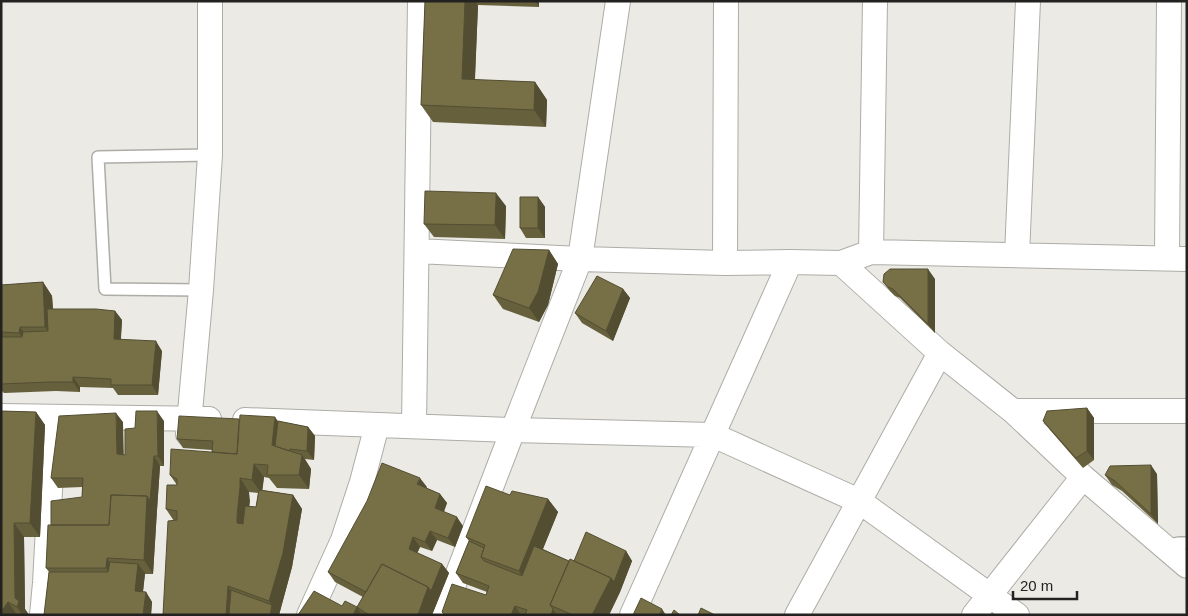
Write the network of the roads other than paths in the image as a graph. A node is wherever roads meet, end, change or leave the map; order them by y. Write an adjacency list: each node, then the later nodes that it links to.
1 (210, 1): 8 (street)
2 (420, 1): 9 (street)
3 (618, 1): 13 (street)
4 (726, 1): 15 (street)
5 (875, 1): 10 (street)
6 (1028, 1): 11 (street)
7 (1169, 1): 12 (street)
8 (210, 155): 17 (street); 17 (lane)
9 (417, 251): 13 (street); 25 (street)
10 (871, 252): 11 (street); 16 (street)
11 (1017, 255): 12 (street)
12 (1177, 258)
13 (580, 259): 15 (street); 26 (street)
14 (790, 262): 15 (street); 16 (street); 27 (street)
15 (725, 263)
16 (841, 263): 18 (street)
17 (201, 290): 23 (street)
18 (940, 352): 19 (street); 30 (street)
19 (1014, 411): 20 (street); 29 (street)
20 (1187, 411)
21 (1, 416): 22 (street)
22 (54, 418): 23 (street); 35 (street)
23 (190, 418): 24 (street); 28 (street)
24 (377, 425): 25 (street); 36 (street)
25 (414, 426): 26 (street)
26 (513, 430): 27 (street); 37 (street)
27 (712, 435): 30 (street); 38 (street)
28 (185, 458)
29 (1083, 477): 32 (street); 34 (street)
30 (859, 501): 34 (street); 39 (street)
31 (1187, 543): 32 (lane)
32 (1164, 546): 33 (street)
33 (1187, 566)
34 (990, 595): 40 (street); 41 (street)
35 (42, 615)
36 (309, 615)
37 (442, 615)
38 (632, 615)
39 (797, 615)
40 (974, 615)
41 (1017, 615)

